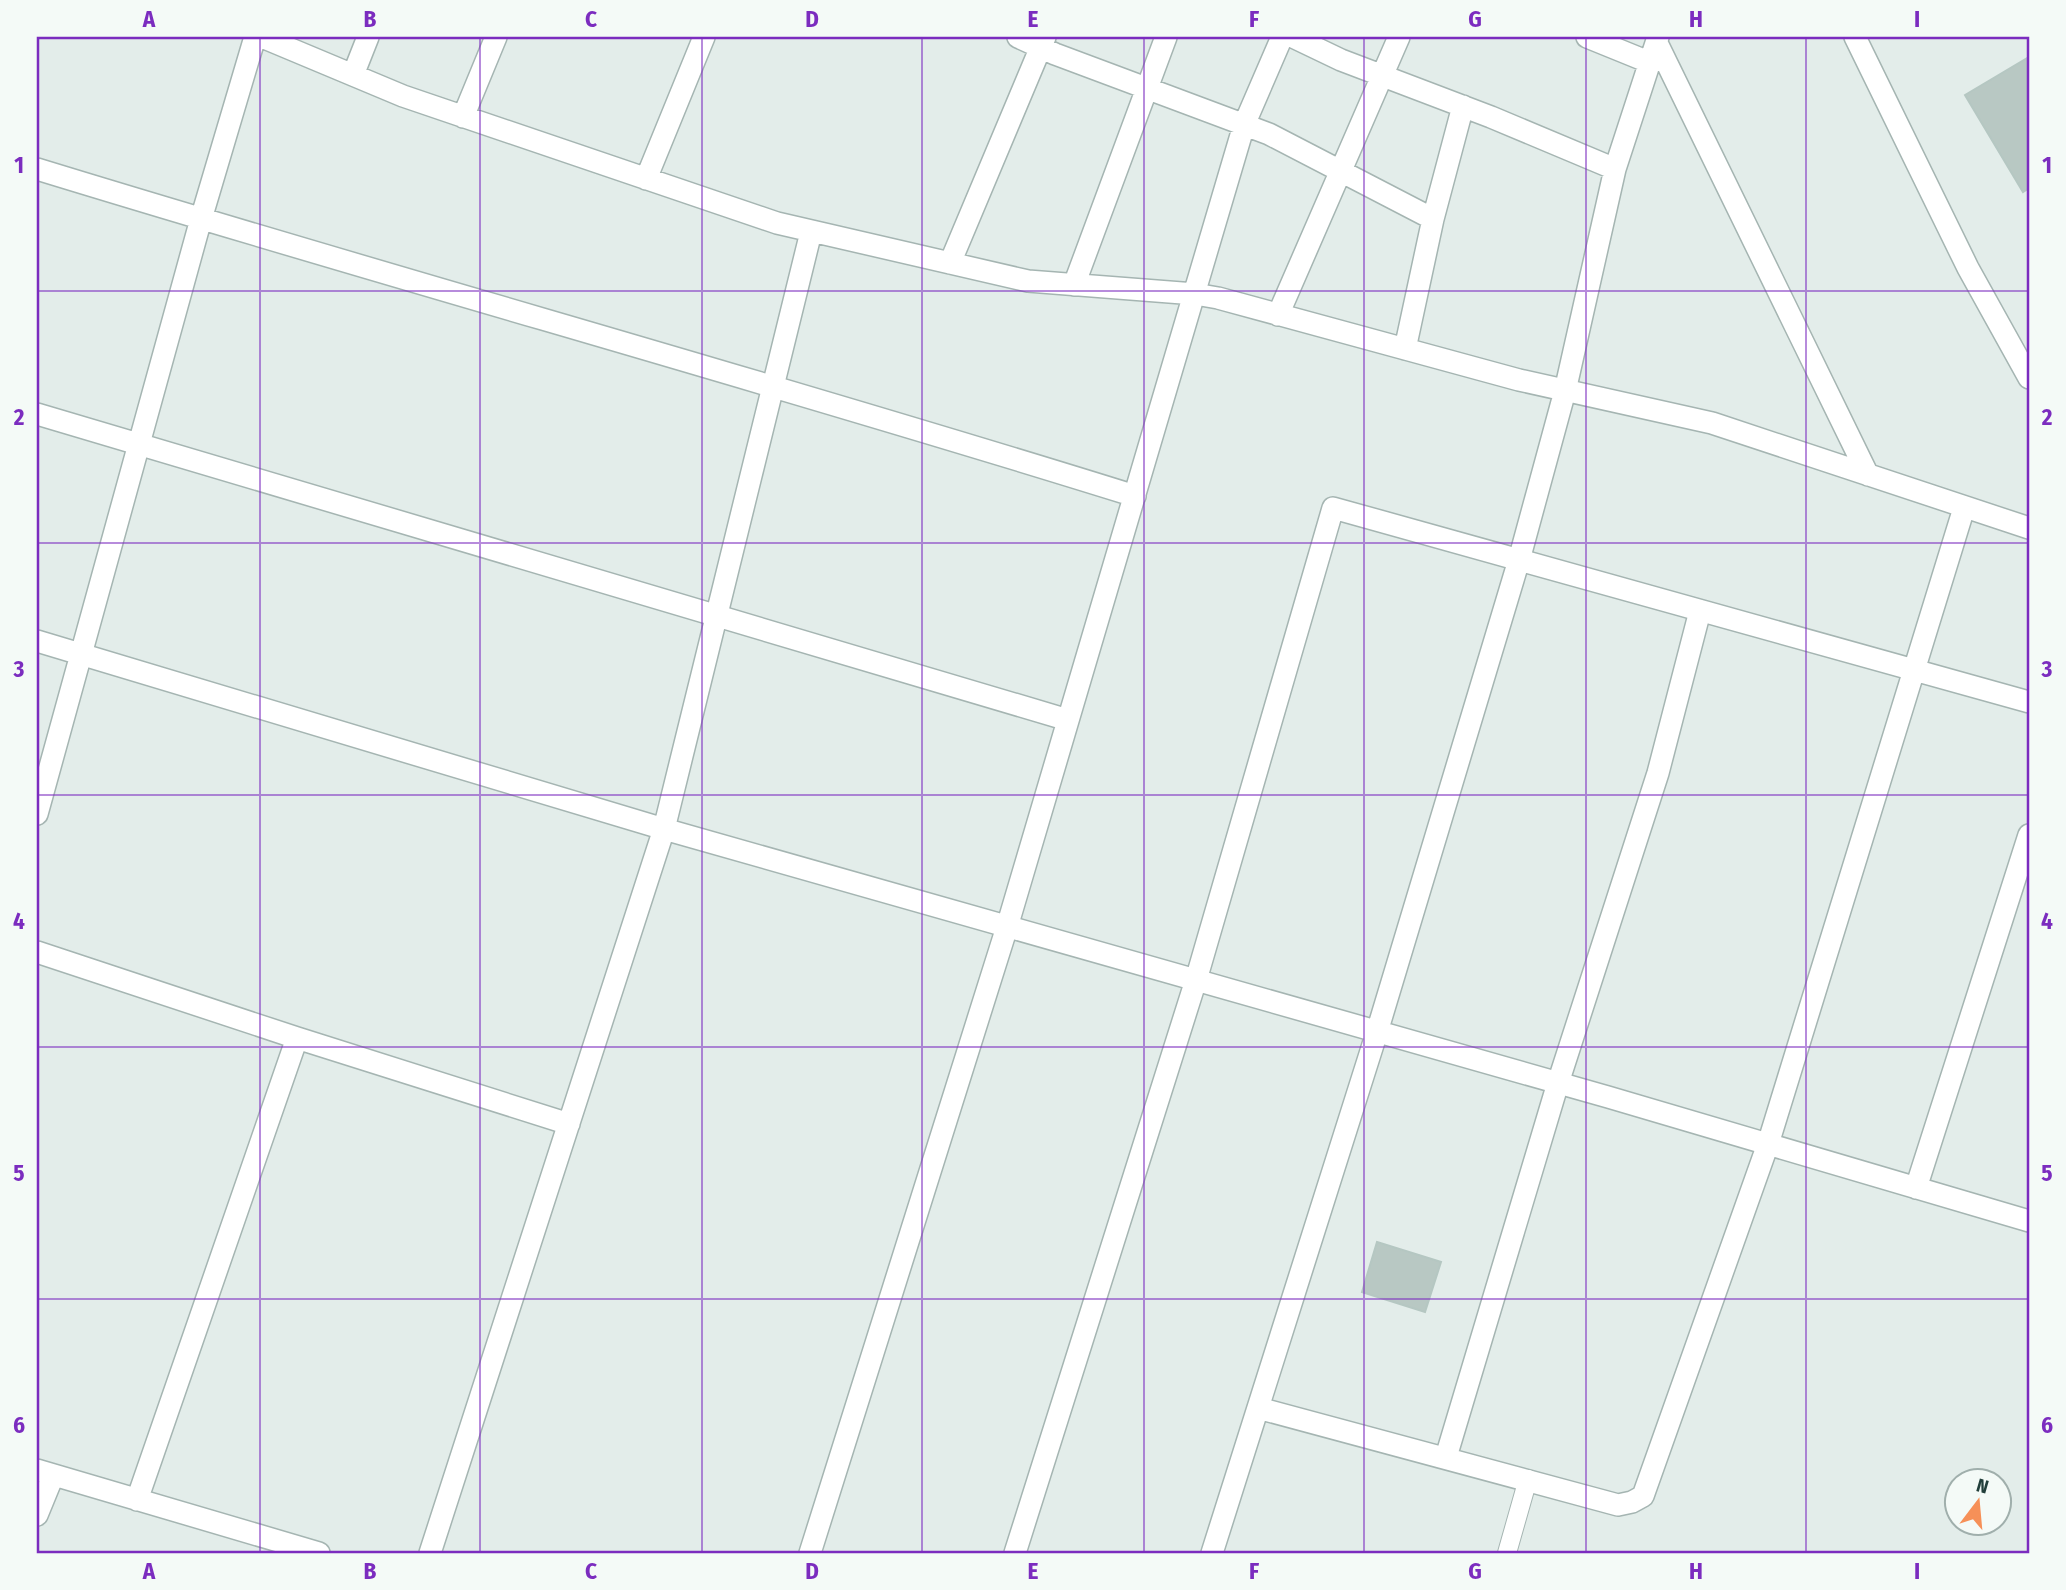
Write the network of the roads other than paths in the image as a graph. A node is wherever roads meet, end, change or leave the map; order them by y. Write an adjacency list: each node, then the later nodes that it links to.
1 (255, 37): 25 (street)
2 (262, 37): 15 (street)
3 (368, 37): 15 (street)
4 (496, 37): 19 (street)
5 (704, 37): 24 (street)
6 (1018, 37): 13 (street)
7 (1166, 37): 17 (street)
8 (1282, 37): 20 (street)
9 (1293, 37): 16 (street)
10 (1399, 37): 16 (street)
11 (1587, 37): 14 (street)
12 (1855, 37): 33 (street)
13 (1044, 42): 17 (street); 28 (street)
14 (1655, 47): 22 (street); 38 (street)
15 (353, 75): 19 (street)
16 (1382, 75): 18 (street); 23 (street)
17 (1147, 88): 20 (street); 29 (street)
18 (1463, 106): 22 (street); 26 (street)
19 (463, 117): 24 (street)
20 (1244, 125): 23 (street); 30 (street)
21 (37, 169): 25 (street)
22 (1615, 169): 35 (street)
23 (1341, 172): 26 (street); 31 (street)
24 (646, 179): 27 (street)
25 (201, 219): 34 (street); 37 (street)
26 (1433, 219): 32 (street)
27 (811, 232): 28 (street); 34 (street)
28 (950, 263): 29 (street)
29 (1074, 285): 30 (street)
30 (1195, 294): 31 (street); 39 (street)
31 (1278, 315): 32 (street)
32 (1405, 349): 35 (street)
33 (2029, 378)
34 (775, 387): 39 (street); 44 (street)
35 (1565, 391): 38 (street); 42 (street)
36 (37, 414): 37 (street)
37 (138, 443): 44 (street); 46 (street)
38 (1868, 475): 40 (street)
39 (1135, 496): 49 (street)
40 (1964, 508): 41 (street); 47 (street)
41 (2029, 528)
42 (1520, 561): 43 (street); 55 (street); 56 (street)
43 (1700, 611): 47 (street); 58 (street)
44 (718, 615): 49 (street); 51 (street)
45 (37, 641): 46 (street)
46 (80, 654): 50 (street); 51 (street)
47 (1914, 669): 48 (street); 60 (street)
48 (2029, 702)
49 (1068, 720): 53 (street)
50 (37, 814)
51 (664, 829): 53 (street); 59 (street)
52 (2029, 835): 61 (street)
53 (1007, 927): 55 (street); 71 (street)
54 (37, 951): 57 (street)
55 (1196, 980): 56 (street); 72 (street)
56 (1377, 1032): 58 (street); 63 (street)
57 (297, 1038): 59 (street); 67 (street)
58 (1558, 1083): 60 (street); 64 (street)
59 (569, 1124): 70 (street)
60 (1768, 1144): 61 (street); 66 (street)
61 (1916, 1188): 62 (street)
62 (2029, 1221)
63 (1258, 1408): 64 (street); 73 (street)
64 (1446, 1457): 66 (street)
65 (45, 1473): 67 (street); 68 (street)
66 (1528, 1479): 74 (lane)
67 (137, 1500): 69 (street)
68 (37, 1515)
69 (319, 1553)
70 (430, 1553)
71 (810, 1553)
72 (1015, 1553)
73 (1212, 1553)
74 (1507, 1553)

